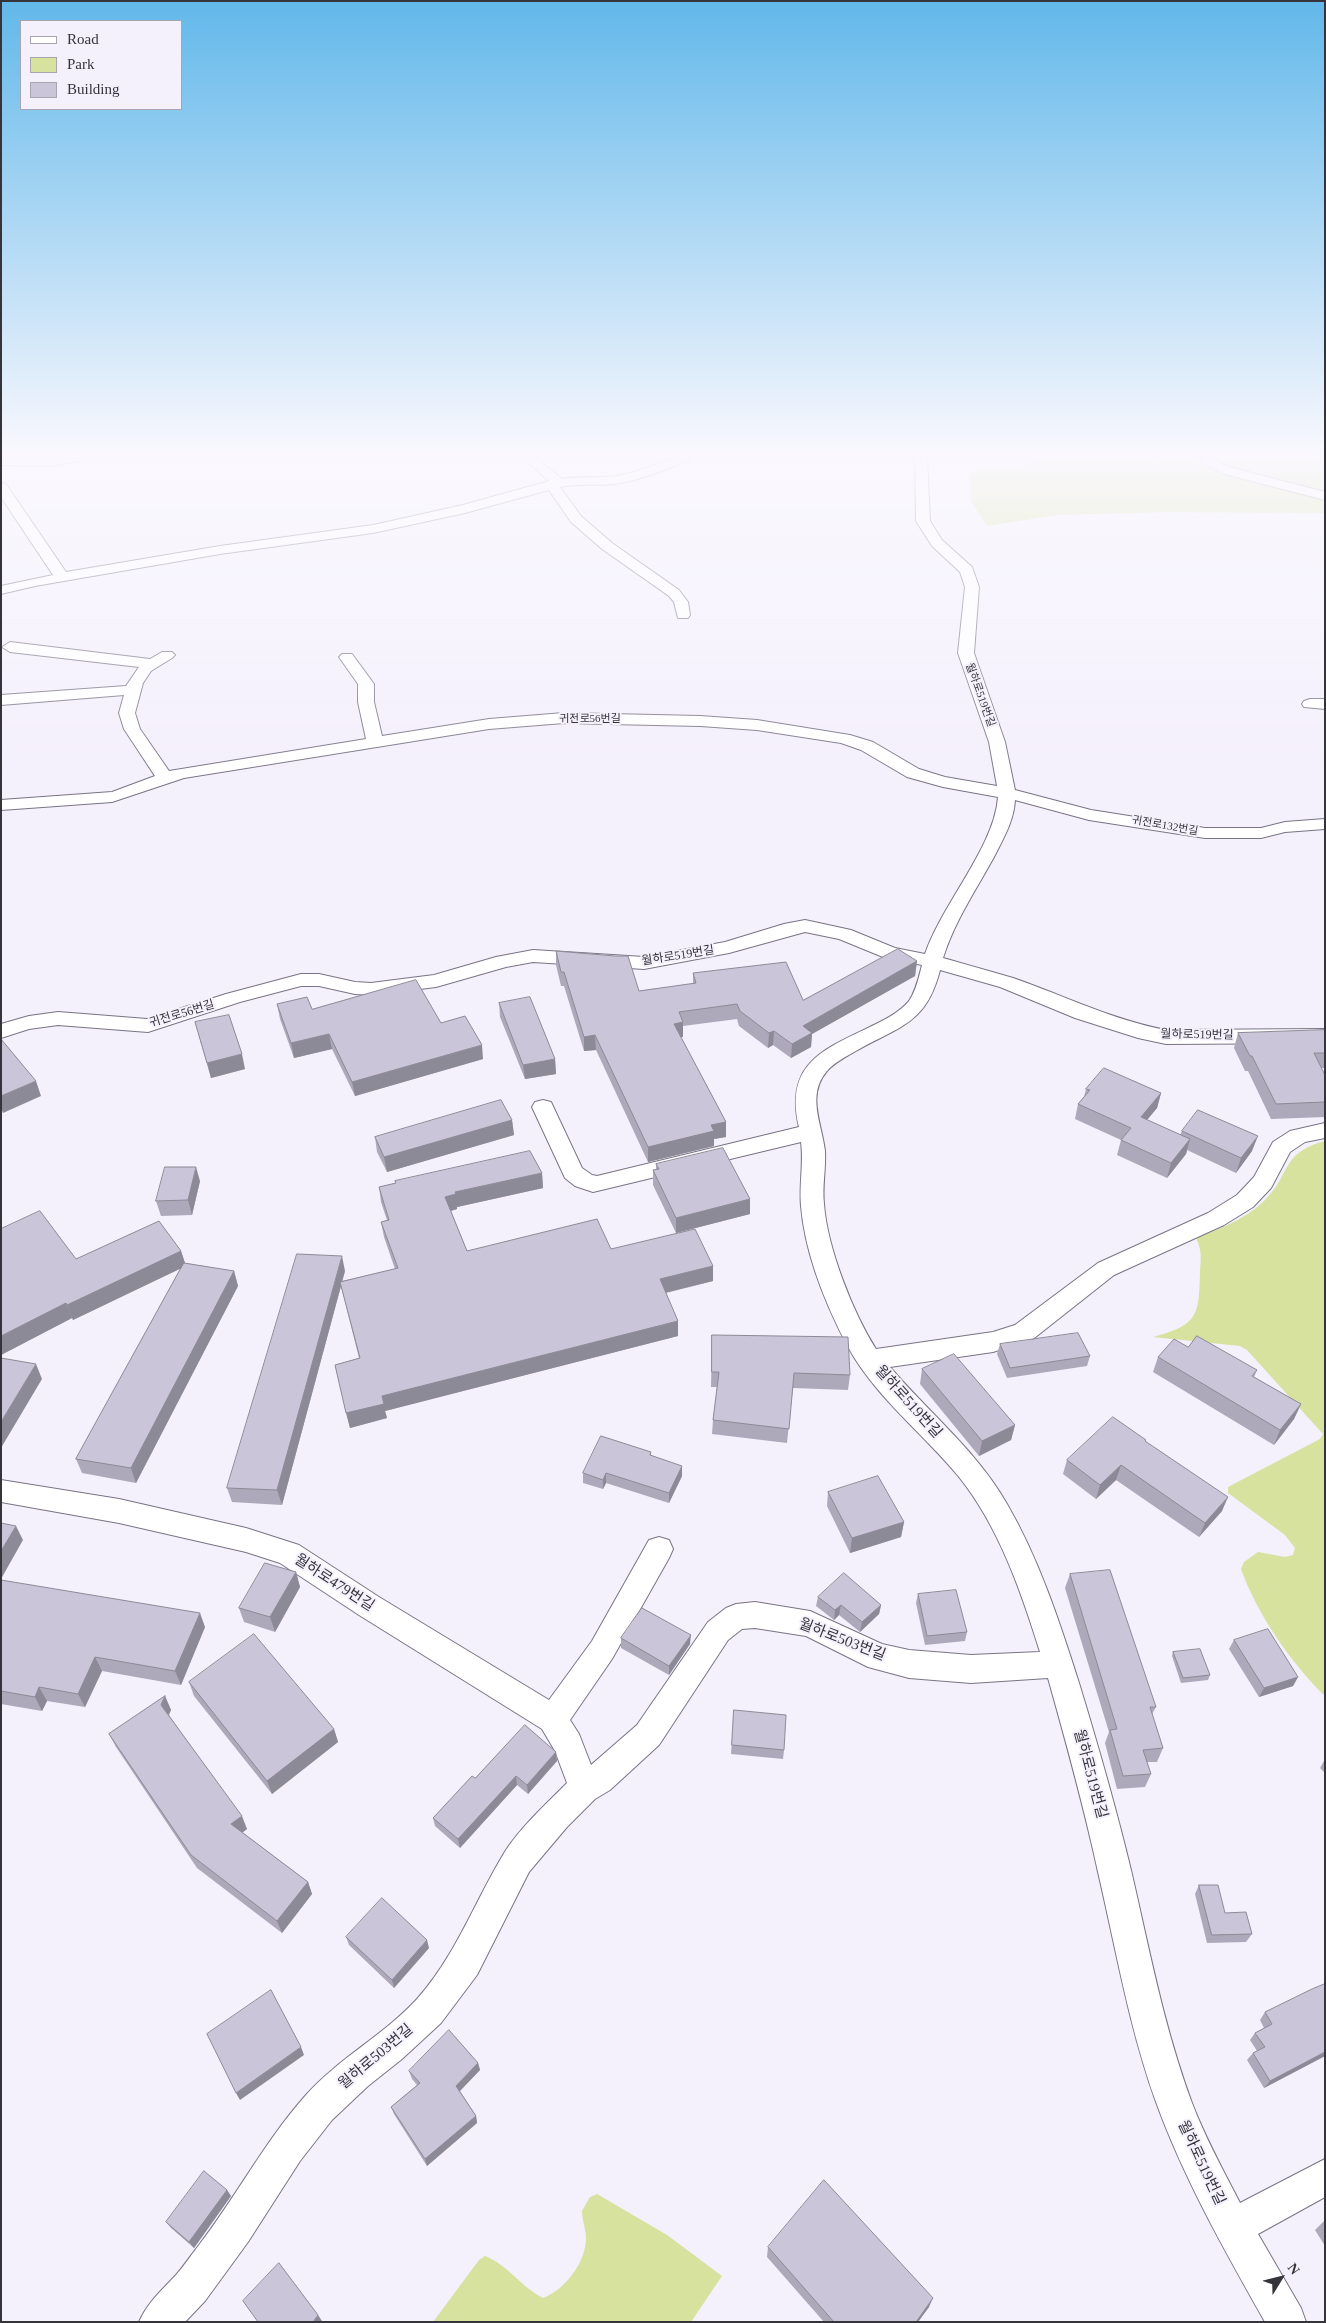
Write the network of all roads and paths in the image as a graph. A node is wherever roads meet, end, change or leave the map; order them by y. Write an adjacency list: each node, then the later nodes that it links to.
1 (55, 566): 5 (street)
2 (132, 566): 5 (street)
3 (637, 566): 7 (street)
4 (963, 566): 16 (street, 월하로519번길)
5 (62, 577): 6 (street)
6 (1, 590)
7 (683, 615)
8 (10, 647): 11 (street)
9 (167, 655): 11 (street)
10 (348, 656): 14 (street)
11 (152, 664): 12 (street)
12 (132, 690): 13 (street); 15 (street)
13 (1, 700)
14 (375, 740): 15 (street, 귀전로56번길); 16 (street, 귀전로56번길)
15 (165, 778): 17 (street, 귀전로56번길)
16 (1007, 793): 18 (street, 귀전로132번길); 19 (street, 월하로519번길)
17 (1, 806)
18 (1325, 824)
19 (932, 961): 20 (street, 월하로519번길); 22 (street, 월하로519번길); 25 (street, 월하로519번길)
20 (301, 980): 21 (street, 귀전로56번길)
21 (1, 1031)
22 (1325, 1036)
23 (543, 1107): 25 (street)
24 (1325, 1130): 26 (street, 월하로519번길)
25 (810, 1132): 26 (street, 월하로519번길)
26 (870, 1360): 29 (street, 월하로519번길)
27 (1, 1492): 30 (street, 월하로479번길)
28 (660, 1550): 30 (street)
29 (1059, 1664): 31 (street, 월하로503번길); 33 (street, 월하로519번길)
30 (553, 1719): 31 (street)
31 (584, 1788): 34 (street, 월하로503번길)
32 (1325, 2177): 33 (street)
33 (1232, 2227): 35 (street, 월하로519번길)
34 (158, 2322)
35 (1287, 2322)

